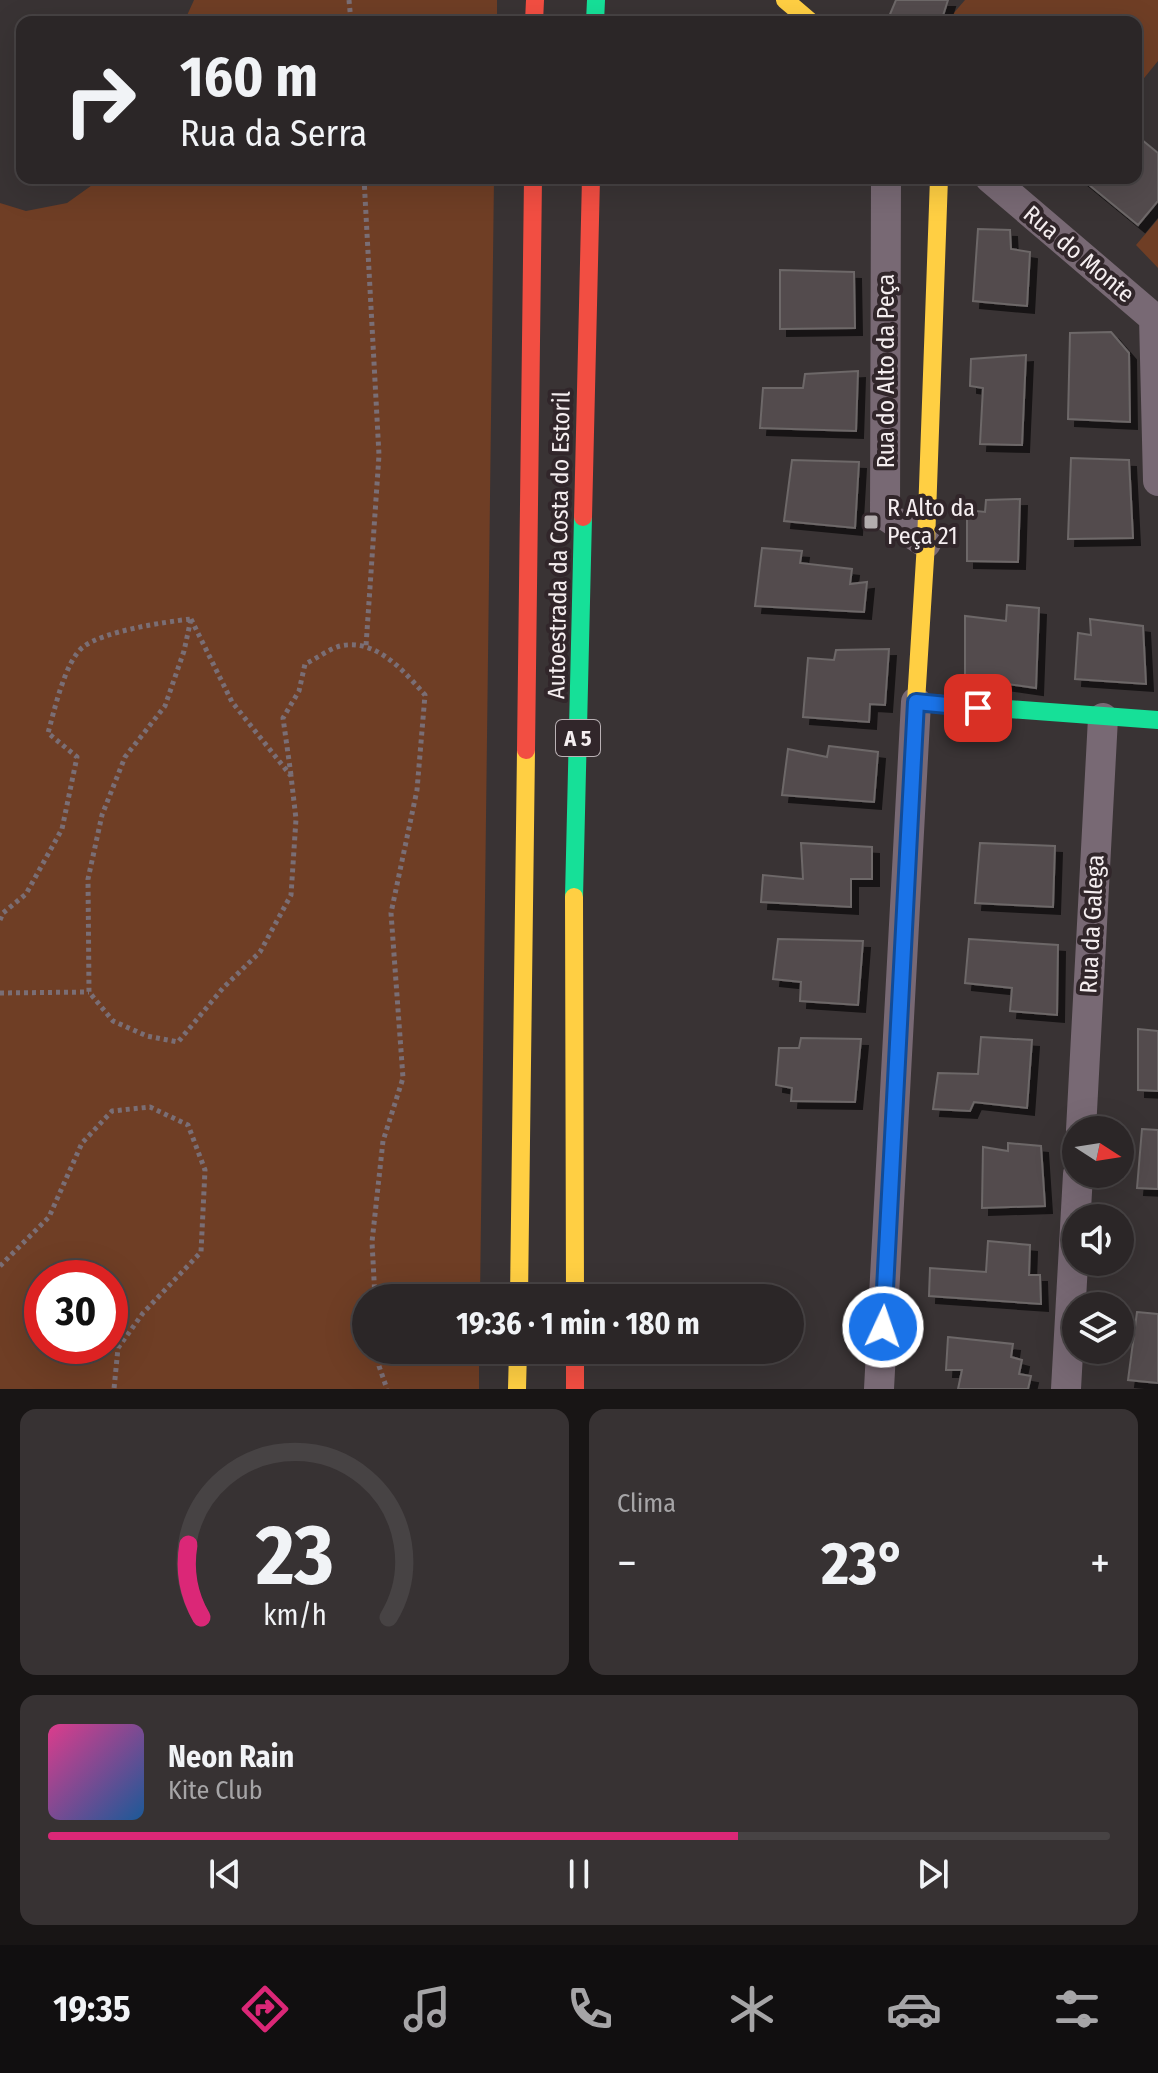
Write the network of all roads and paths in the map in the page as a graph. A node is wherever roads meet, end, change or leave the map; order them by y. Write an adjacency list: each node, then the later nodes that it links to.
1 (785, 0): 2 (main road)
2 (804, 16)
3 (364, 184): 12 (path)
4 (533, 184): 24 (main road, Autoestrada da Costa do Estoril / A 5)
5 (591, 184): 25 (main road, Autoestrada da Costa do Estoril / A 5)
6 (886, 184): 10 (street, Rua do Alto da Peça)
7 (939, 184): 10 (main road, Rua do Alto da Peça)
8 (997, 184): 9 (street, Rua do Monte)
9 (1158, 481)
10 (926, 543): 13 (main road, Rua do Alto da Peça)
11 (191, 619): 16 (path); 17 (path); 18 (path)
12 (366, 646): 16 (path); 23 (path)
13 (916, 702): 14 (main road); 33 (street, Rua do Alto da Peça)
14 (1103, 718): 15 (main road); 20 (street, Rua da Galega)
15 (1158, 720)
16 (291, 776): 18 (path)
17 (0, 920)
18 (89, 992): 19 (path)
19 (0, 993)
20 (1082, 1116)
21 (1077, 1188): 34 (street)
22 (0, 1266): 29 (path)
23 (374, 1284)
24 (519, 1284)
25 (575, 1284)
26 (379, 1364): 30 (path)
27 (518, 1364): 31 (main road)
28 (575, 1364): 32 (main road)
29 (114, 1389)
30 (387, 1389)
31 (517, 1389)
32 (575, 1389)
33 (879, 1389)
34 (1066, 1389)

